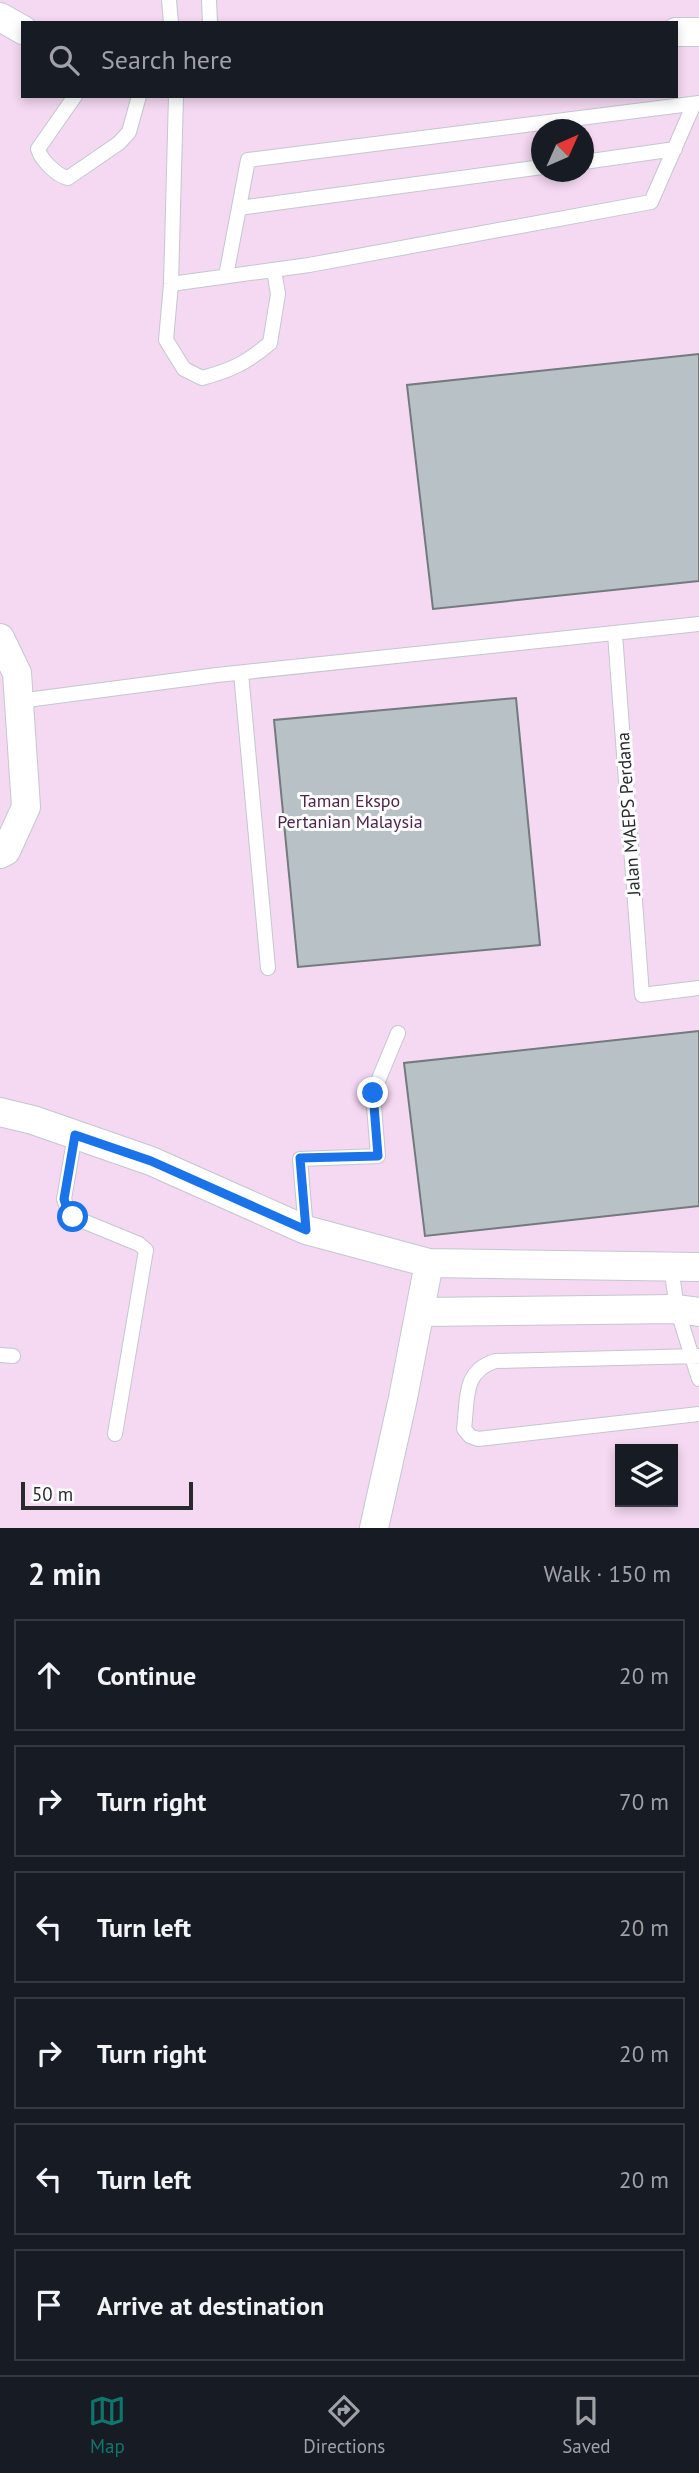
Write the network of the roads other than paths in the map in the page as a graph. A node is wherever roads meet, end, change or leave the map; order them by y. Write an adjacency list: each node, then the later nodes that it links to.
1 (169, 0): 4 (lane)
2 (209, 0): 5 (lane)
3 (0, 17): 6 (street)
4 (171, 21)
5 (209, 21)
6 (21, 29)
7 (678, 32): 8 (street)
8 (699, 32)
9 (74, 98): 10 (lane)
10 (138, 98)
11 (176, 98): 19 (lane)
12 (696, 104): 13 (lane); 16 (lane)
13 (675, 149): 14 (lane); 17 (lane)
14 (594, 160)
15 (531, 168): 16 (lane)
16 (239, 208): 18 (lane)
17 (274, 270): 18 (lane); 19 (lane)
18 (226, 276): 19 (lane)
19 (171, 284)
20 (699, 624): 21 (lane)
21 (615, 634): 23 (lane); 27 (lane, Jalan MAEPS Perdana)
22 (0, 638): 24 (street)
23 (241, 673): 24 (lane); 26 (lane)
24 (19, 701): 25 (street)
25 (0, 854)
26 (268, 968)
27 (699, 988)
28 (398, 1033): 31 (lane)
29 (0, 1112): 30 (street)
30 (75, 1135): 31 (street); 39 (lane)
31 (306, 1230): 32 (street)
32 (429, 1263): 33 (street); 35 (street)
33 (685, 1266): 34 (lane)
34 (688, 1310): 35 (street); 36 (lane)
35 (420, 1312): 40 (street)
36 (695, 1356): 37 (lane); 38 (lane)
37 (699, 1379)
38 (699, 1414)
39 (115, 1434)
40 (374, 1528)

